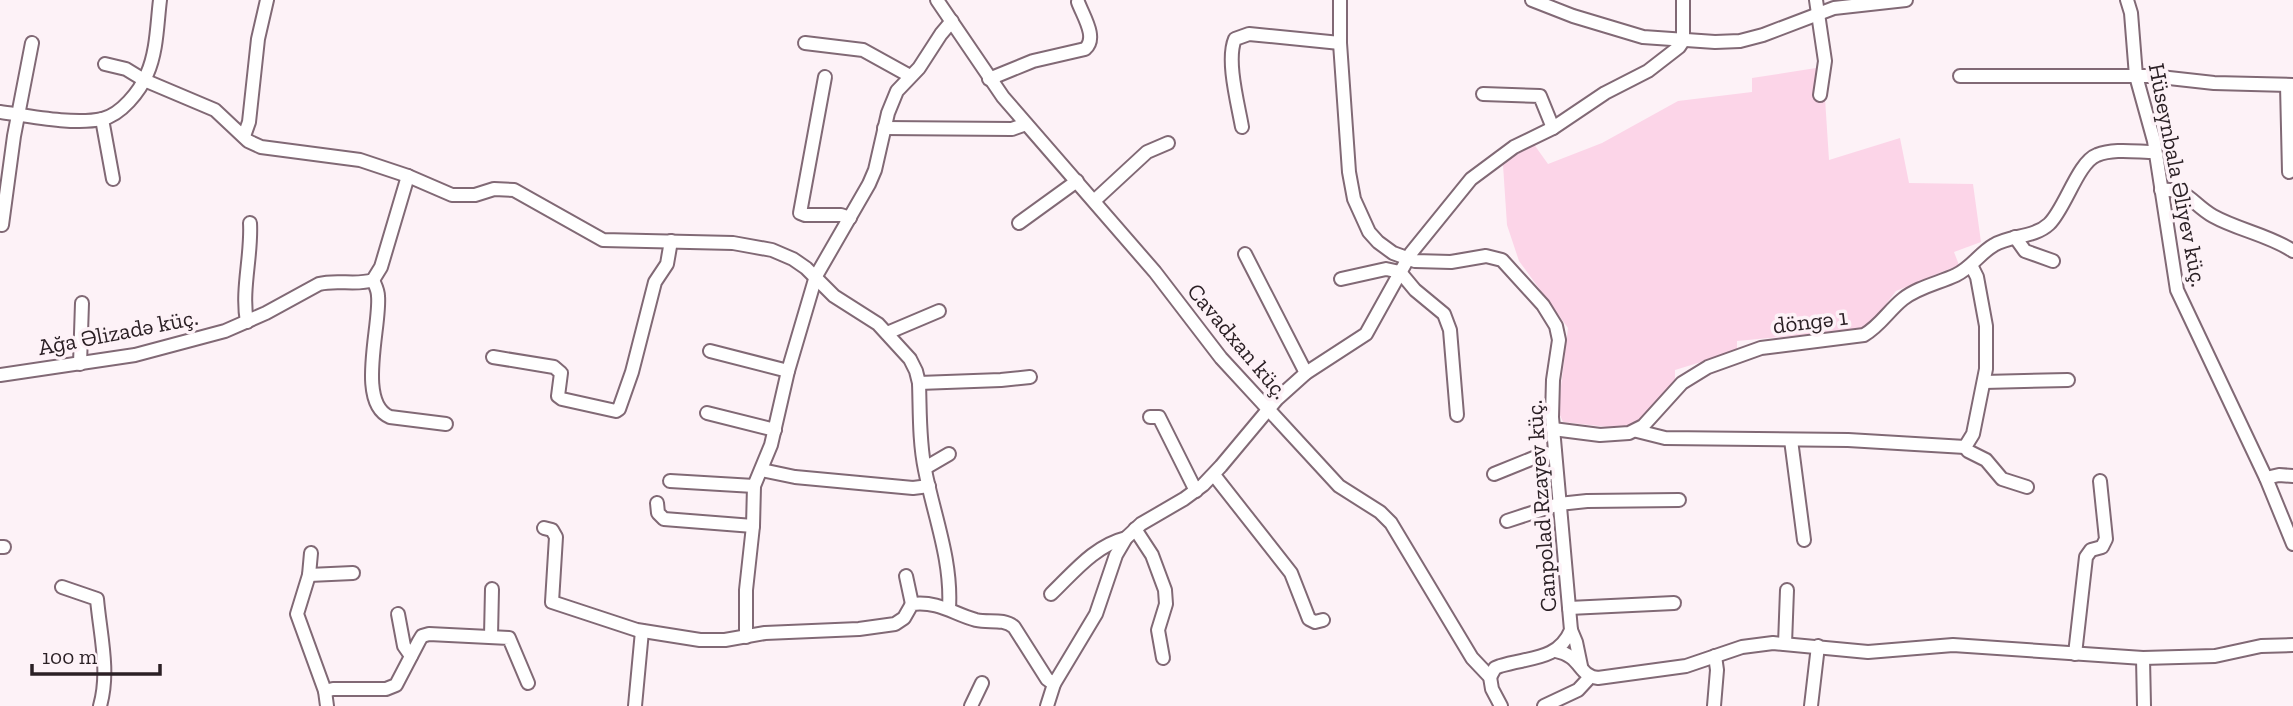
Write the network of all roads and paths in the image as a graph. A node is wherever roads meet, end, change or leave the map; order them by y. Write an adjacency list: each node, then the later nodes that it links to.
1 (160, 0): 22 (street)
2 (267, 0): 33 (street)
3 (937, 0): 11 (street, Cavadxan küç.)
4 (1340, 0): 15 (street, Canpolad Rzayev küç.)
5 (1532, 0): 12 (street)
6 (1683, 0): 12 (street)
7 (1906, 0): 10 (street)
8 (2127, 0): 19 (street, Hüseynbala Əliyev küç.)
9 (1078, 2): 21 (street)
10 (1817, 6): 12 (street); 25 (street)
11 (952, 22): 17 (street); 21 (street, Cavadxan küç.)
12 (1683, 41): 32 (street)
13 (32, 43): 27 (street)
14 (805, 43): 17 (street)
15 (1340, 43): 30 (street); 50 (street, Canpolad Rzayev küç.)
16 (105, 64): 22 (street)
17 (910, 76): 31 (street)
18 (1960, 76): 19 (street)
19 (2136, 76): 23 (street); 35 (street, Hüseynbala Əliyev küç.)
20 (825, 77): 42 (street)
21 (989, 79): 29 (street, Cavadxan küç.)
22 (144, 80): 28 (street); 33 (street)
23 (2290, 85): 36 (street)
24 (1483, 94): 32 (street)
25 (1820, 94)
26 (0, 112): 27 (street)
27 (18, 114): 28 (street); 45 (street)
28 (102, 119): 38 (street)
29 (1026, 124): 31 (street); 39 (street, Cavadxan küç.)
30 (1242, 127)
31 (884, 128): 42 (street)
32 (1553, 128): 50 (street)
33 (244, 136): 37 (street)
34 (1168, 143): 41 (street)
35 (2155, 152): 40 (street, Hüseynbala Əliyev küç.); 46 (street, döngə 1)
36 (2289, 172)
37 (408, 176): 47 (street); 56 (street)
38 (113, 179)
39 (1077, 181): 41 (street, Cavadxan küç.); 44 (street)
40 (2161, 190): 48 (street); 88 (street, Hüseynbala Əliyev küç.)
41 (1094, 201): 71 (street, Cavadxan küç.)
42 (850, 218): 54 (street)
43 (250, 223): 59 (street)
44 (1019, 223)
45 (2, 225)
46 (2015, 237): 51 (street); 52 (street, döngə 1)
47 (671, 241): 54 (street); 62 (street)
48 (2293, 251)
49 (1245, 254): 65 (street)
50 (1407, 259): 53 (street); 76 (street, Canpolad Rzayev küç.)
51 (2053, 261)
52 (1971, 265): 69 (street); 78 (street, döngə 1)
53 (1400, 272): 55 (street); 65 (street); 73 (street)
54 (816, 276): 60 (street); 64 (street)
55 (1341, 279)
56 (373, 280): 59 (street, Ağa Əlizadə küç.); 75 (street)
57 (82, 303): 63 (street)
58 (939, 311): 60 (street)
59 (247, 322): 63 (street, Ağa Əlizadə küç.)
60 (887, 332): 70 (street)
61 (710, 351): 64 (street)
62 (493, 357)
63 (80, 364): 66 (street, Ağa Əlizadə küç.)
64 (788, 371): 77 (street)
65 (1306, 373): 71 (street)
66 (0, 375)
67 (1030, 377): 70 (street)
68 (2068, 380): 69 (street)
69 (1984, 382): 80 (street)
70 (919, 383): 83 (street)
71 (1267, 409): 86 (street); 132 (street, Cavadxan küç.)
72 (707, 413): 77 (street)
73 (1457, 415)
74 (1150, 417): 94 (street)
75 (446, 424)
76 (1553, 429): 78 (street); 81 (street, Canpolad Rzayev küç.)
77 (775, 430): 84 (street)
78 (1637, 431): 79 (street)
79 (1791, 439): 80 (street); 102 (street)
80 (1965, 447): 93 (street)
81 (1555, 452): 85 (street); 97 (street, Canpolad Rzayev küç.)
82 (949, 454): 83 (street)
83 (925, 468): 92 (street)
84 (762, 470): 91 (street); 92 (street)
85 (1494, 474)
86 (1214, 475): 94 (street); 117 (street)
87 (2293, 476): 88 (street)
88 (2266, 478): 103 (street, Hüseynbala Əliyev küç.)
89 (670, 481): 91 (street)
90 (2100, 481): 126 (street)
91 (754, 486): 99 (street)
92 (929, 486): 114 (street)
93 (2026, 487)
94 (1196, 491): 101 (street)
95 (1678, 500): 97 (street)
96 (657, 503): 99 (street)
97 (1559, 504): 98 (street); 115 (street, Canpolad Rzayev küç.)
98 (1507, 521)
99 (753, 526): 121 (street)
100 (544, 528): 119 (street)
101 (1130, 533): 111 (street); 129 (street); 136 (street)
102 (1804, 540)
103 (2293, 544)
104 (311, 553): 106 (street)
105 (353, 573): 106 (street)
106 (309, 575): 137 (street)
107 (906, 576): 113 (street)
108 (62, 587): 138 (street)
109 (492, 590): 120 (street)
110 (1787, 590): 122 (street)
111 (1051, 594)
112 (1674, 603): 115 (street)
113 (912, 604): 114 (street); 121 (street)
114 (949, 608): 136 (street)
115 (1569, 608): 118 (street, Canpolad Rzayev küç.)
116 (398, 614): 127 (street)
117 (1323, 620)
118 (1571, 630): 125 (street, Canpolad Rzayev küç.); 131 (street)
119 (642, 631): 121 (street); 140 (street)
120 (491, 636): 127 (street); 134 (street)
121 (746, 637)
122 (1785, 644): 124 (street); 128 (street)
123 (2293, 645): 130 (street)
124 (1818, 646): 126 (street); 146 (street)
125 (1556, 651): 131 (street); 132 (street)
126 (2075, 654): 130 (street)
127 (411, 656): 137 (street)
128 (1716, 656): 133 (street); 145 (street)
129 (1163, 657)
130 (2143, 658): 147 (street)
131 (1581, 667): 133 (street)
132 (1490, 677): 143 (street, Cavadxan küç.)
133 (1590, 677): 144 (street)
134 (528, 683)
135 (982, 683): 141 (street)
136 (1054, 684): 142 (street)
137 (325, 691): 139 (street)
138 (100, 706)
139 (327, 706)
140 (635, 706)
141 (971, 706)
142 (1047, 706)
143 (1501, 706)
144 (1544, 706)
145 (1714, 706)
146 (1811, 706)
147 (2144, 706)

